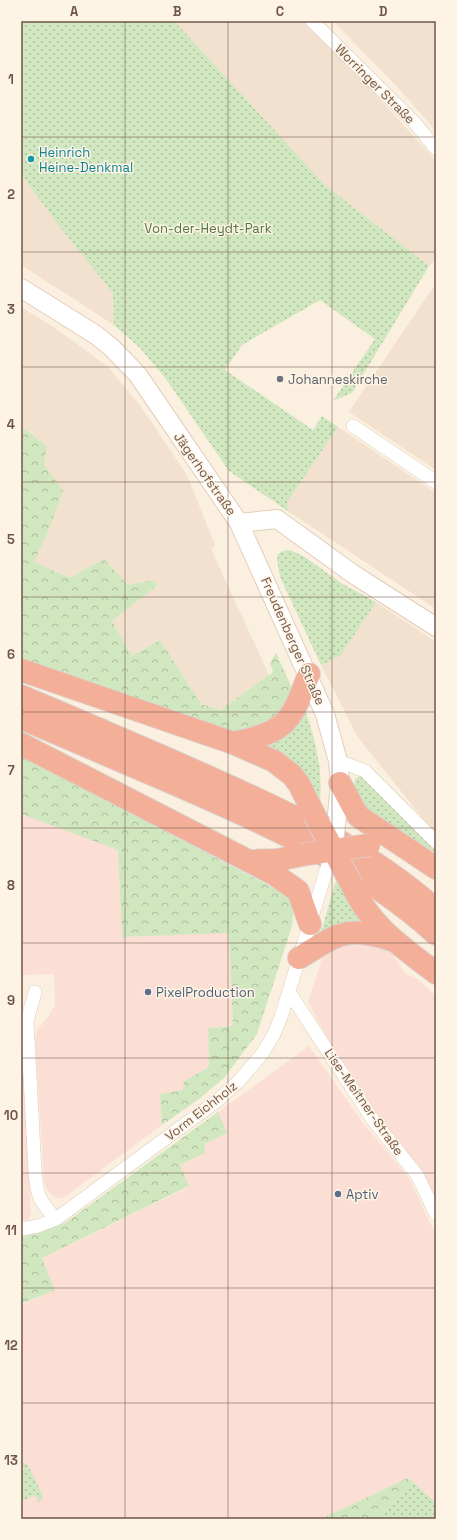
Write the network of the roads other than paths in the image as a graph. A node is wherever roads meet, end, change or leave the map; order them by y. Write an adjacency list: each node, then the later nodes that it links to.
1 (312, 21): 2 (street, Worringer Straße)
2 (436, 149)
3 (21, 288): 6 (main road, Jägerhofstraße)
4 (353, 426): 5 (street)
5 (436, 482)
6 (239, 523): 7 (main road, Jägerhofstraße); 9 (main road, Freudenberger Straße)
7 (436, 627)
8 (21, 670): 12 (highway)
9 (309, 674): 12 (highway); 14 (main road, Freudenberger Straße)
10 (21, 696): 21 (highway)
11 (21, 718): 23 (highway)
12 (233, 743): 18 (highway, bridge)
13 (21, 744): 19 (highway)
14 (338, 761): 15 (main road, Freudenberger Straße); 16 (street)
15 (340, 783): 17 (highway); 18 (main road, Freudenberger Straße, bridge)
16 (436, 842)
17 (400, 844): 18 (highway, bridge); 20 (highway)
18 (333, 851): 19 (highway, bridge); 22 (street, Vorm Eichholz, bridge); 24 (highway, bridge)
19 (249, 862): 22 (highway)
20 (436, 868)
21 (436, 910)
22 (310, 924): 25 (street, Vorm Eichholz)
23 (436, 934)
24 (393, 941): 25 (highway); 26 (highway)
25 (299, 958): 28 (street, Vorm Eichholz)
26 (436, 973)
27 (35, 992): 30 (street)
28 (289, 992): 29 (street, Lise-Meitner-Straße); 30 (street, Vorm Eichholz)
29 (436, 1214)
30 (56, 1219): 31 (street, Vorm Eichholz)
31 (21, 1229)

